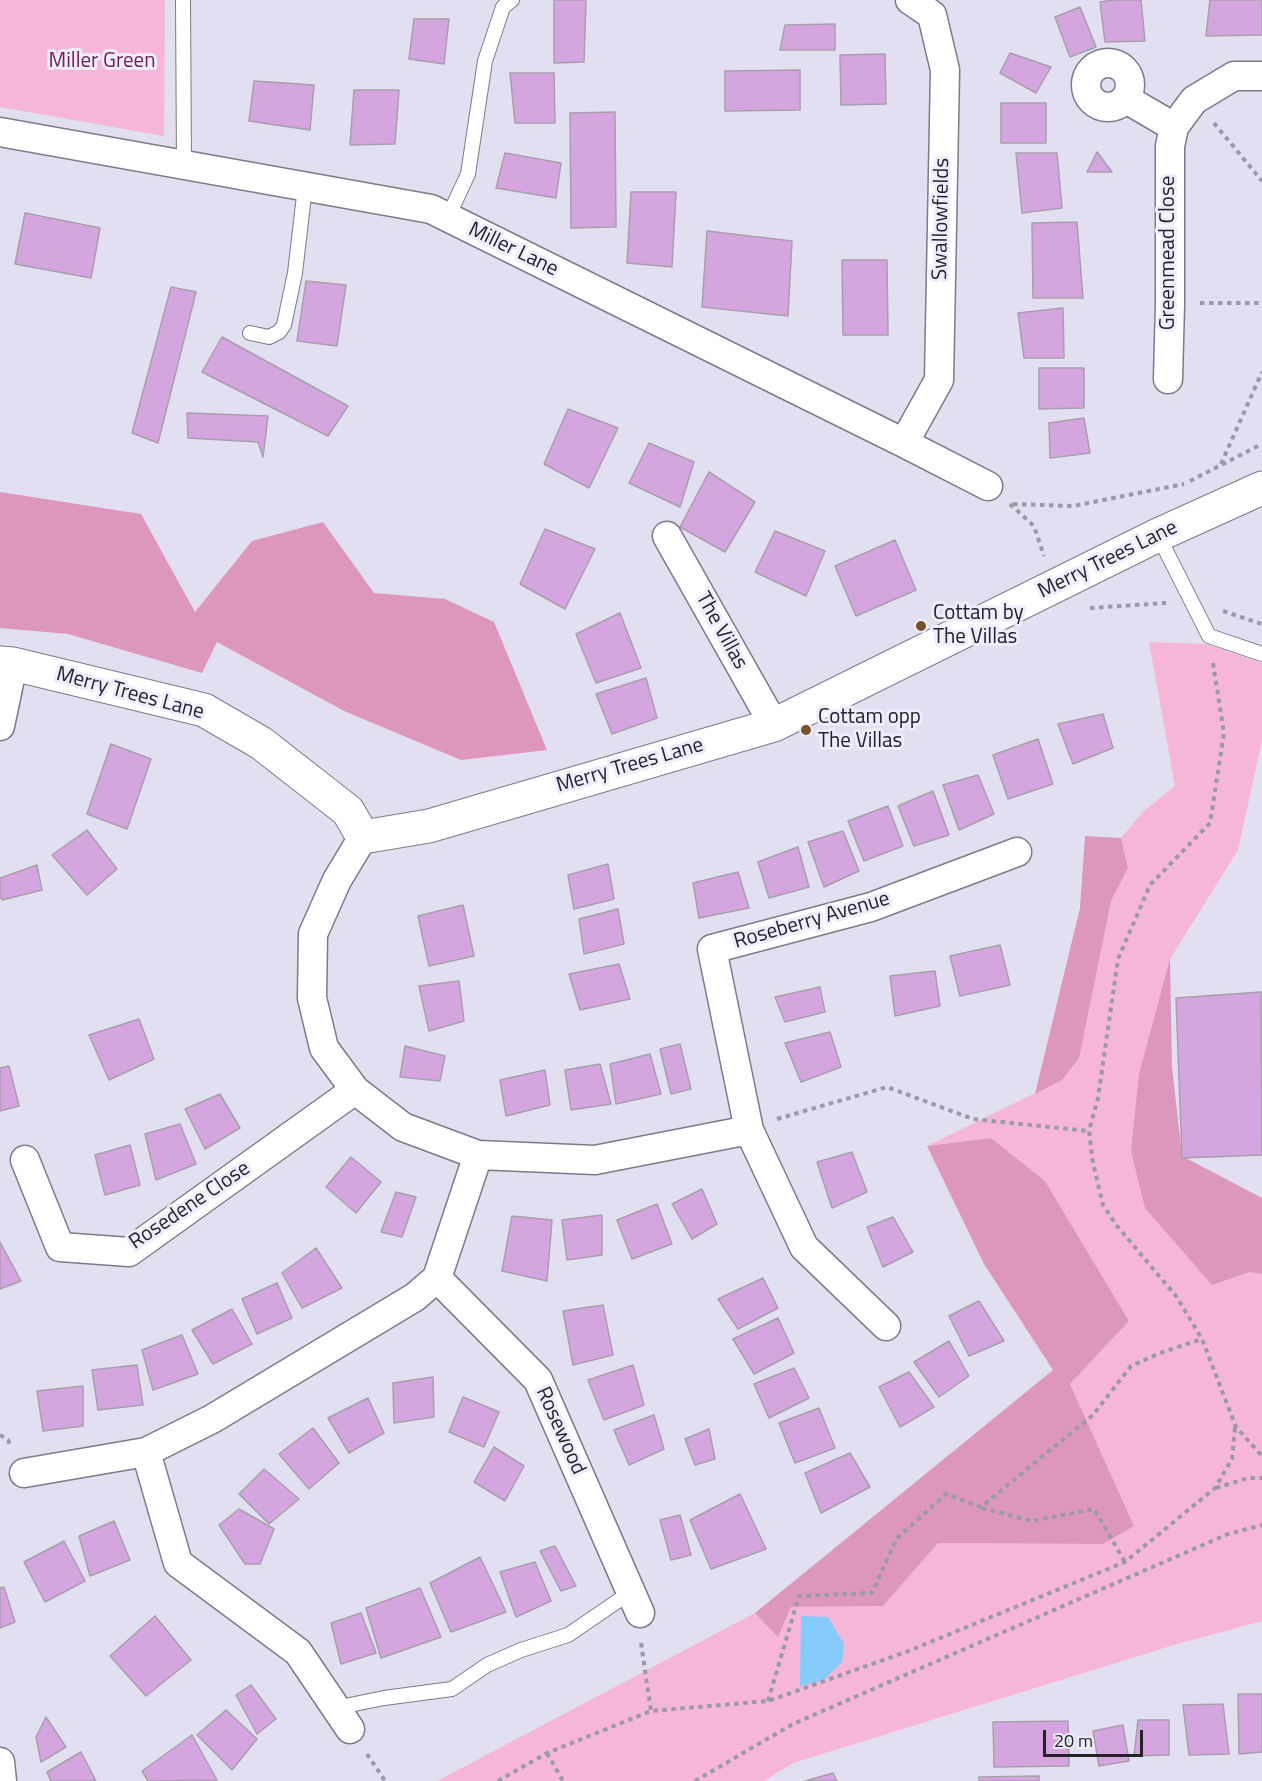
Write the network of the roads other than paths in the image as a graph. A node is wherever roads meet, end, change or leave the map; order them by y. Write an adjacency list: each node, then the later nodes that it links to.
1 (183, 0): 8 (lane)
2 (512, 0): 10 (lane)
3 (910, 0): 13 (street, Swallowfields)
4 (1262, 76): 6 (street, Greenmead Close)
5 (1126, 99): 6 (street)
6 (1174, 127): 12 (street, Greenmead Close)
7 (0, 132): 8 (street, Miller Lane)
8 (184, 165): 9 (street, Miller Lane)
9 (305, 187): 10 (street, Miller Lane); 11 (lane)
10 (448, 217): 13 (street, Miller Lane)
11 (250, 333)
12 (1168, 379)
13 (904, 443): 14 (street, Miller Lane)
14 (988, 486)
15 (1262, 488): 16 (street, Merry Trees Lane)
16 (1158, 535): 18 (lane); 20 (street, Merry Trees Lane)
17 (667, 536): 20 (street, The Villas)
18 (1262, 654)
19 (6, 664): 21 (street); 22 (street, Merry Trees Lane)
20 (774, 725): 22 (street, Merry Trees Lane)
21 (0, 726)
22 (363, 837): 24 (street)
23 (1017, 852): 25 (street, Roseberry Avenue)
24 (355, 1090): 26 (street); 27 (street, Rosedene Close)
25 (749, 1130): 26 (street); 29 (street, Roseberry Avenue)
26 (478, 1155): 28 (street)
27 (24, 1160)
28 (436, 1278): 30 (street); 32 (street, Rosewood)
29 (886, 1326)
30 (146, 1452): 31 (street); 33 (street)
31 (24, 1473)
32 (635, 1603): 33 (lane)
33 (342, 1718)
34 (0, 1762): 35 (street)
35 (2, 1781)

